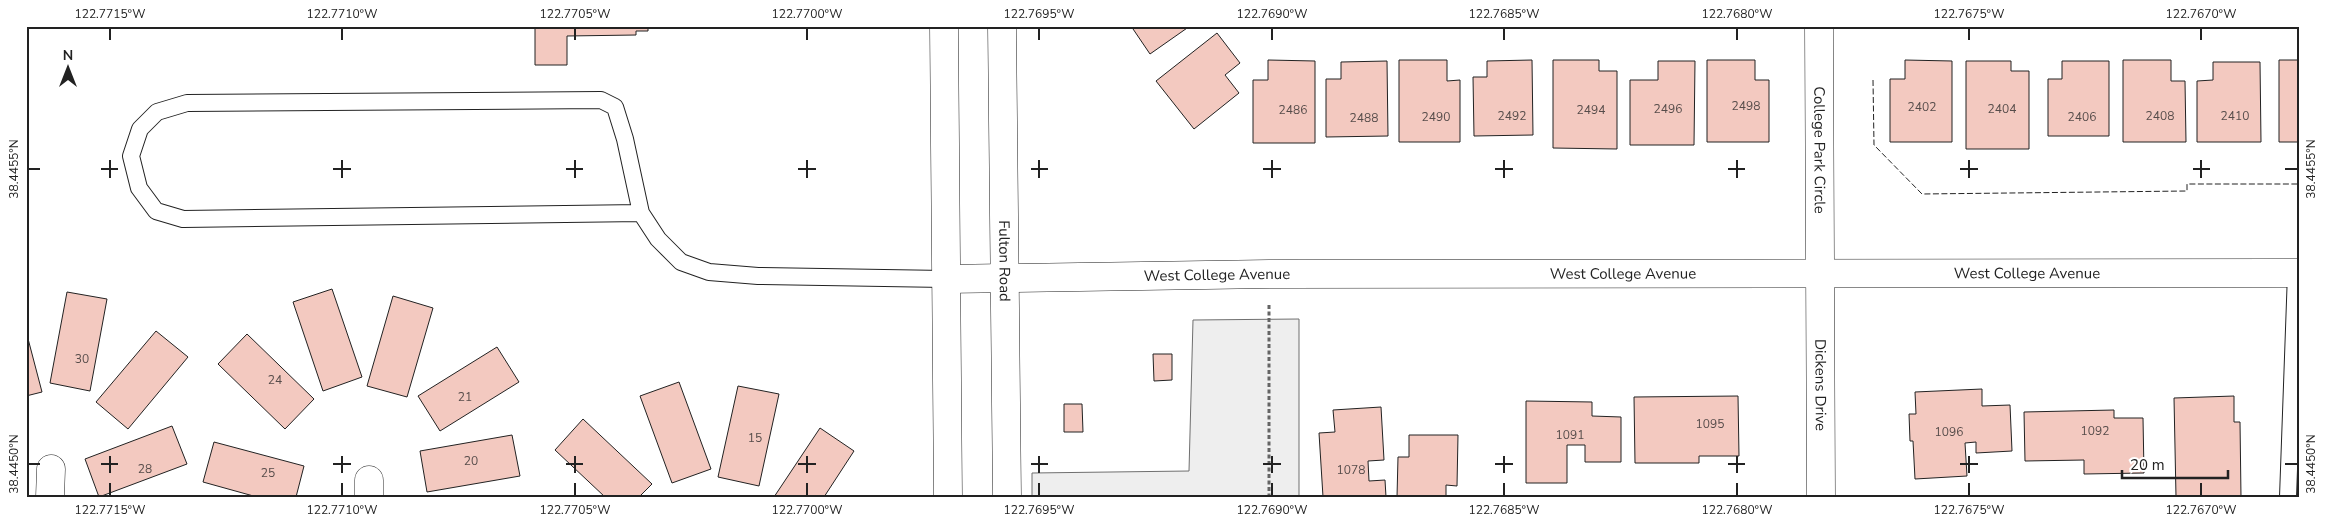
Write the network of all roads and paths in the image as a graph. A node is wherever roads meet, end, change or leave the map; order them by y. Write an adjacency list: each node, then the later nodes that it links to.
1 (944, 26): 9 (main road)
2 (1002, 26): 8 (main road, Fulton Road)
3 (1819, 26): 7 (main road, College Park Circle)
4 (640, 213): 4 (lane); 9 (lane)
5 (2297, 273): 7 (main road, West College Avenue); 16 (lane)
6 (1269, 274): 7 (main road, West College Avenue); 8 (main road, West College Avenue); 14 (path)
7 (1820, 274): 15 (main road, Dickens Drive)
8 (1006, 278): 9 (main road, West College Avenue); 13 (main road, Fulton Road)
9 (945, 279): 12 (main road)
10 (51, 469): 11 (main road)
11 (50, 497)
12 (948, 497)
13 (1007, 497)
14 (1269, 497)
15 (1821, 497)
16 (2288, 497)

